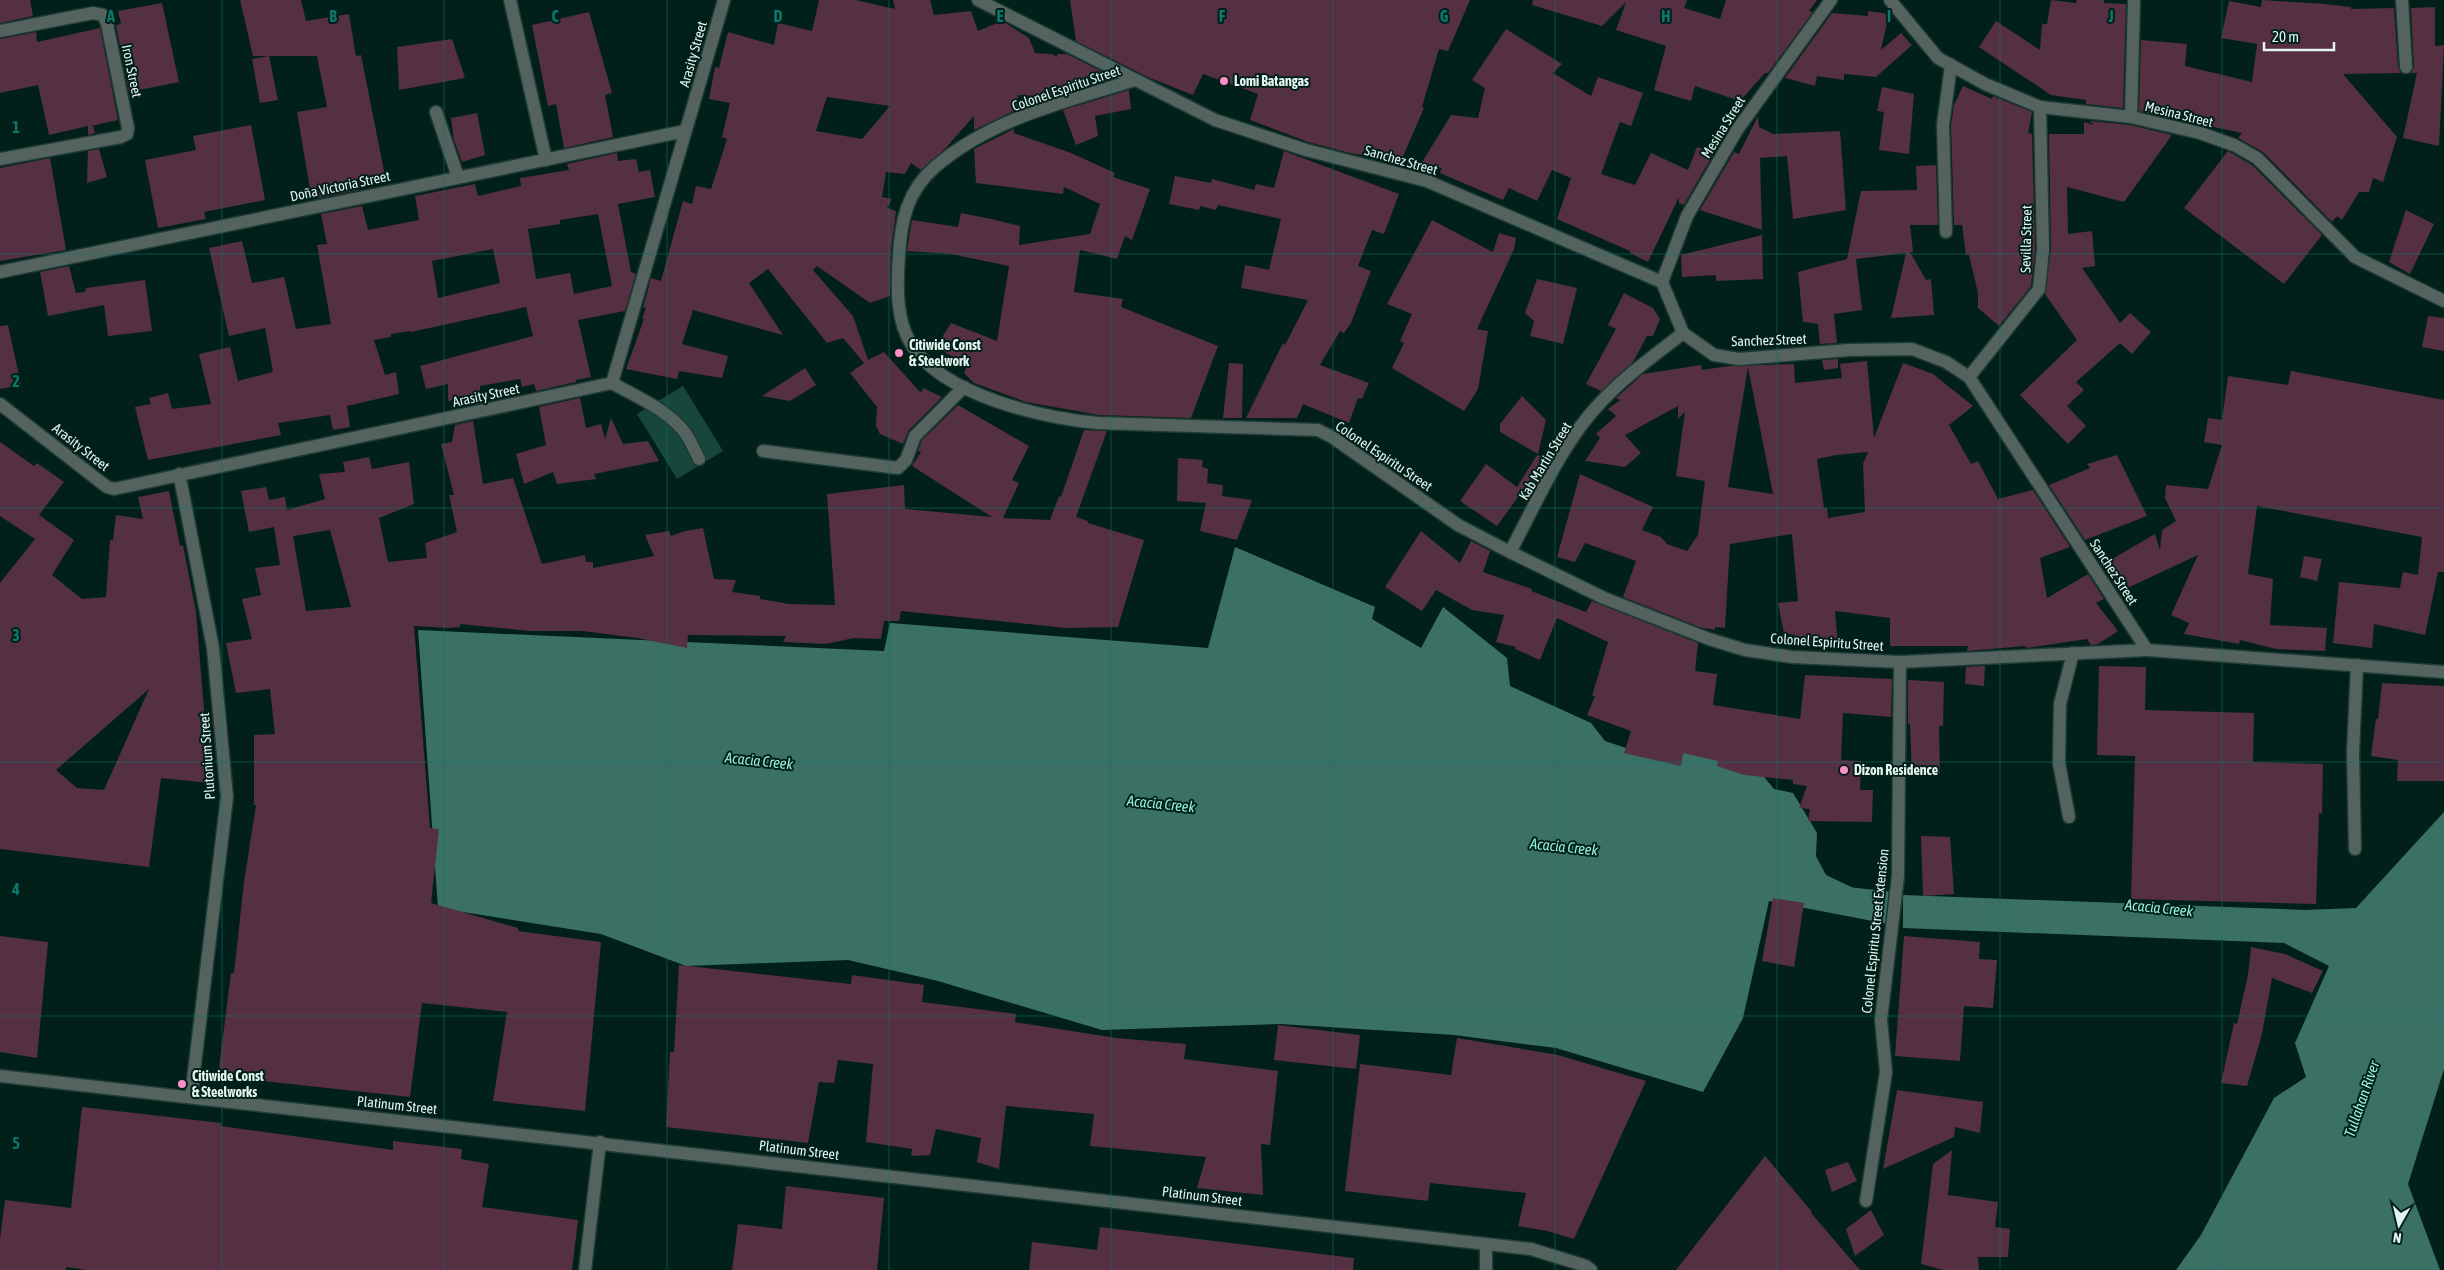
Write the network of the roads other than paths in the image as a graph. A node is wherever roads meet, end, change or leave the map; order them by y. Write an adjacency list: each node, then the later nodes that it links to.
1 (510, 0): 17 (street)
2 (724, 0): 15 (street, Arasity Street)
3 (978, 0): 11 (street, Sanchez Street)
4 (1831, 0): 21 (street, Mesina Street)
5 (1890, 0): 9 (street, Mesina Street)
6 (2134, 0): 14 (street)
7 (2402, 0): 10 (street)
8 (0, 31): 16 (street, Iron Street)
9 (1951, 64): 12 (street, Mesina Street); 19 (street)
10 (2406, 67)
11 (1135, 80): 21 (street, Sanchez Street); 26 (street, Colonel Espiritu Street)
12 (2040, 107): 14 (street, Mesina Street); 24 (street, Sevilla Street)
13 (436, 112): 18 (street)
14 (2131, 117): 22 (street, Mesina Street)
15 (685, 132): 17 (street, Doña Victoria Street); 25 (street, Arasity Street)
16 (0, 159)
17 (546, 160): 18 (street, Doña Victoria Street)
18 (458, 177): 20 (street, Doña Victoria Street)
19 (1946, 232)
20 (0, 272)
21 (1662, 282): 23 (street)
22 (2444, 301)
23 (1683, 333): 24 (street, Sanchez Street); 31 (street, Kab Martin Street)
24 (1969, 377): 32 (street, Sanchez Street)
25 (612, 384): 29 (street); 30 (street, Arasity Street)
26 (964, 387): 28 (street); 31 (street, Colonel Espiritu Street)
27 (0, 404): 30 (street, Arasity Street)
28 (763, 451)
29 (699, 459)
30 (179, 474): 40 (street, Plutonium Street)
31 (1510, 552): 34 (street, Colonel Espiritu Street)
32 (2147, 650): 33 (street, Colonel Espiritu Street); 35 (street)
33 (2073, 654): 34 (street, Colonel Espiritu Street); 37 (street)
34 (1900, 662): 42 (street, Colonel Espiritu Street Extension)
35 (2357, 665): 36 (street); 38 (street)
36 (2444, 672)
37 (2069, 817)
38 (2355, 849)
39 (0, 1076): 40 (street, Platinum Street)
40 (191, 1097): 41 (street, Platinum Street)
41 (600, 1142): 43 (street, Platinum Street); 44 (street)
42 (1866, 1201)
43 (1486, 1244): 45 (street); 46 (street, Platinum Street)
44 (584, 1270)
45 (1486, 1270)
46 (1591, 1270)

